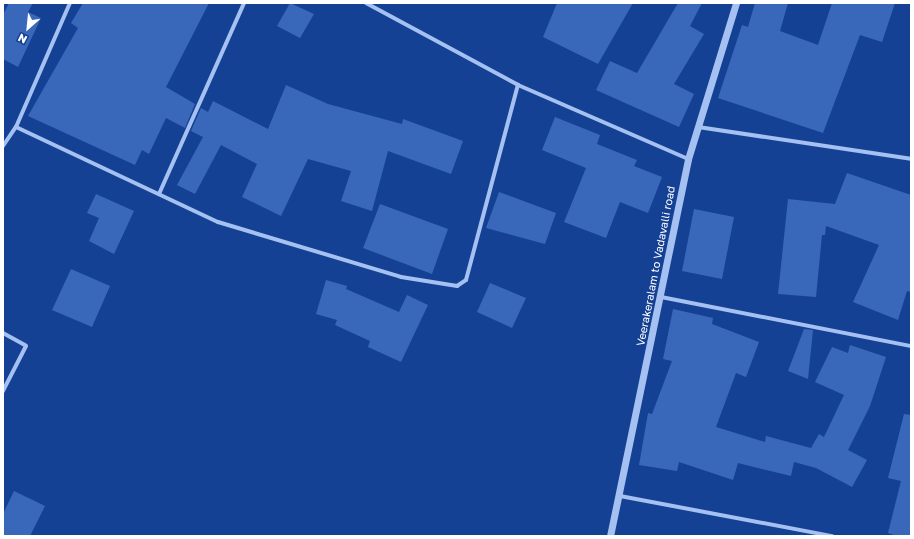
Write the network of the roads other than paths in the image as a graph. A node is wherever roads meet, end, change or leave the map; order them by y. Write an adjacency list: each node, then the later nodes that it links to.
1 (70, 3): 6 (street)
2 (244, 3): 11 (street)
3 (366, 3): 5 (street)
4 (736, 3): 7 (street, Veerakeralam to Vadavalli road)
5 (518, 85): 9 (street); 11 (street)
6 (16, 127): 8 (street); 11 (street)
7 (698, 127): 9 (street, Veerakeralam to Vadavalli road); 10 (street)
8 (3, 146)
9 (688, 159): 12 (street, Veerakeralam to Vadavalli road)
10 (911, 159)
11 (158, 194)
12 (661, 297): 14 (street); 16 (street, Veerakeralam to Vadavalli road)
13 (3, 333): 15 (street)
14 (911, 346)
15 (3, 391)
16 (620, 496): 17 (street, Veerakeralam to Vadavalli road); 18 (street)
17 (610, 536)
18 (832, 536)

